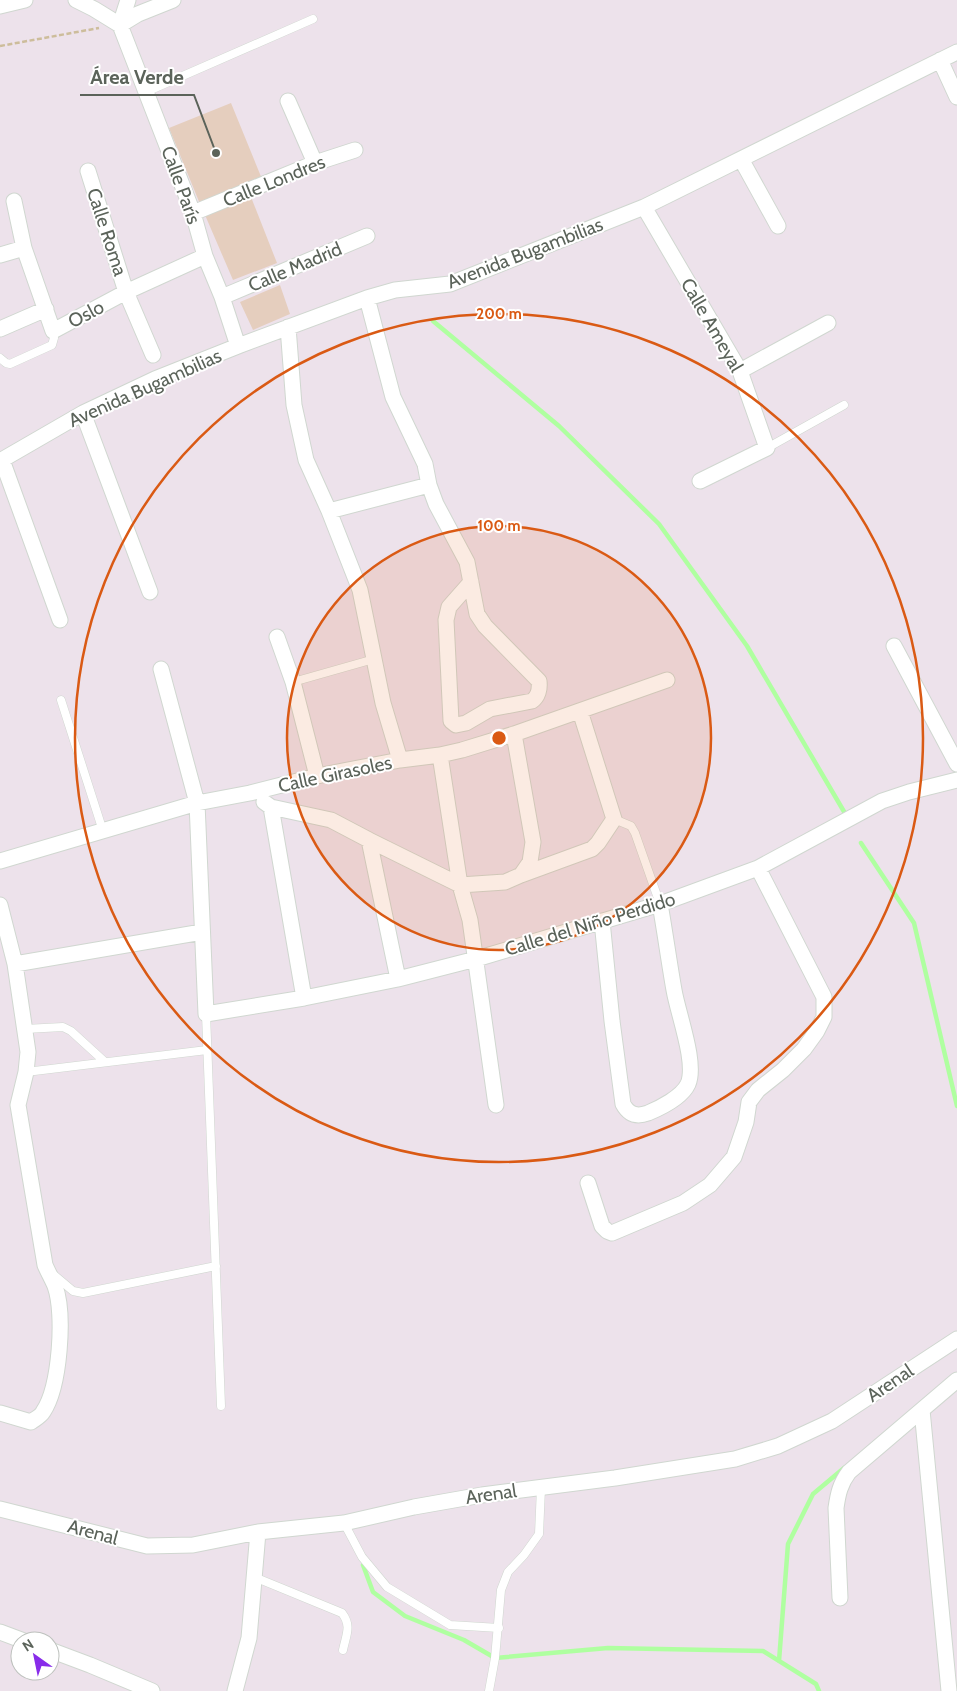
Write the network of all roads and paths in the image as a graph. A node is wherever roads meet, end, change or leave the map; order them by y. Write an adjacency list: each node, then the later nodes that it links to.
1 (25, 0): 5 (street)
2 (76, 0): 7 (street)
3 (128, 0): 7 (street)
4 (173, 0): 7 (street)
5 (0, 6)
6 (312, 20): 11 (lane)
7 (120, 25): 8 (path); 11 (street, Calle París)
8 (0, 46)
9 (957, 52): 10 (street, Avenida Bugambilias)
10 (940, 60): 12 (street); 15 (street, Avenida Bugambilias)
11 (146, 92): 20 (street, Calle París)
12 (957, 97)
13 (288, 101): 16 (street)
14 (355, 150): 16 (street, Calle Londres)
15 (741, 159): 19 (street, Avenida Bugambilias); 21 (street)
16 (315, 163): 20 (street, Calle Londres)
17 (88, 171): 26 (street, Calle Roma)
18 (14, 201): 23 (street, Oslo)
19 (644, 207): 28 (street, Avenida Bugambilias); 37 (street, Calle Ameyal)
20 (193, 213): 25 (street, Calle París)
21 (778, 226)
22 (367, 236): 27 (street, Calle Madrid)
23 (24, 248): 24 (street); 29 (street, Oslo)
24 (0, 255)
25 (205, 256): 26 (street); 27 (street, Calle París)
26 (126, 292): 33 (street, Oslo); 35 (street, Oslo)
27 (222, 297): 34 (street, Calle París)
28 (367, 298): 31 (street, Avenida Bugambilias); 43 (street)
29 (46, 309): 32 (street); 33 (street, Oslo)
30 (828, 323): 37 (street)
31 (288, 327): 34 (street, Avenida Bugambilias); 44 (street)
32 (0, 329)
33 (53, 331): 36 (lane)
34 (238, 346): 39 (street, Avenida Bugambilias)
35 (153, 355)
36 (0, 358)
37 (740, 372): 40 (street, Calle Ameyal)
38 (844, 406): 40 (lane)
39 (84, 413): 41 (street, Avenida Bugambilias); 46 (street)
40 (767, 448): 42 (street)
41 (1, 461): 47 (street)
42 (700, 481)
43 (429, 485): 44 (street); 45 (street)
44 (329, 511): 50 (street)
45 (471, 582): 45 (street)
46 (150, 592)
47 (60, 620)
48 (277, 637): 53 (street)
49 (894, 646): 59 (street)
50 (374, 659): 53 (lane); 58 (street)
51 (160, 669): 63 (street)
52 (667, 680): 55 (street, Calle Girasoles)
53 (293, 682): 60 (street)
54 (61, 700): 66 (lane)
55 (580, 711): 56 (street, Calle Girasoles); 65 (street)
56 (514, 734): 57 (street, Calle Girasoles); 70 (street)
57 (440, 755): 58 (street, Calle Girasoles); 71 (street)
58 (400, 760): 60 (street, Calle Girasoles)
59 (957, 764)
60 (317, 776): 62 (street, Calle Girasoles)
61 (957, 780): 69 (street, Calle del Niño Perdido)
62 (250, 793): 63 (street, Calle Girasoles); 64 (street)
63 (197, 803): 66 (street, Calle Girasoles); 75 (street)
64 (271, 807): 67 (street); 79 (street)
65 (614, 819): 70 (street); 72 (lane)
66 (103, 831): 68 (street, Calle Girasoles)
67 (369, 840): 71 (street); 78 (street)
68 (0, 861)
69 (758, 868): 72 (street, Calle del Niño Perdido); 86 (street)
70 (521, 875): 71 (street)
71 (460, 885): 76 (street)
72 (660, 904): 74 (street, Calle del Niño Perdido); 74 (street)
73 (0, 905): 77 (street)
74 (602, 921): 76 (street, Calle del Niño Perdido)
75 (202, 932): 77 (street); 80 (street)
76 (476, 959): 78 (street, Calle del Niño Perdido); 85 (street)
77 (15, 964): 81 (street)
78 (398, 979): 79 (street, Calle del Niño Perdido)
79 (304, 998): 80 (street, Calle del Niño Perdido)
80 (206, 1014): 82 (lane)
81 (25, 1029): 83 (lane); 84 (street)
82 (207, 1050): 83 (lane); 88 (lane)
83 (106, 1062): 84 (lane)
84 (26, 1072): 87 (street)
85 (496, 1104)
86 (588, 1183)
87 (45, 1265): 88 (lane); 93 (street)
88 (216, 1266): 91 (lane)
89 (957, 1339): 94 (street, Arenal)
90 (957, 1380): 92 (street)
91 (221, 1406)
92 (922, 1410): 99 (street); 106 (street)
93 (0, 1413)
94 (541, 1488): 96 (street, Arenal); 100 (lane)
95 (0, 1509): 97 (street, Arenal)
96 (344, 1523): 97 (street, Arenal); 100 (lane)
97 (258, 1532): 98 (street)
98 (254, 1577): 101 (lane); 104 (street)
99 (840, 1598)
100 (498, 1628): 105 (lane)
101 (343, 1650)
102 (60, 1654): 103 (street)
103 (152, 1691)
104 (235, 1691)
105 (489, 1691)
106 (949, 1691)

